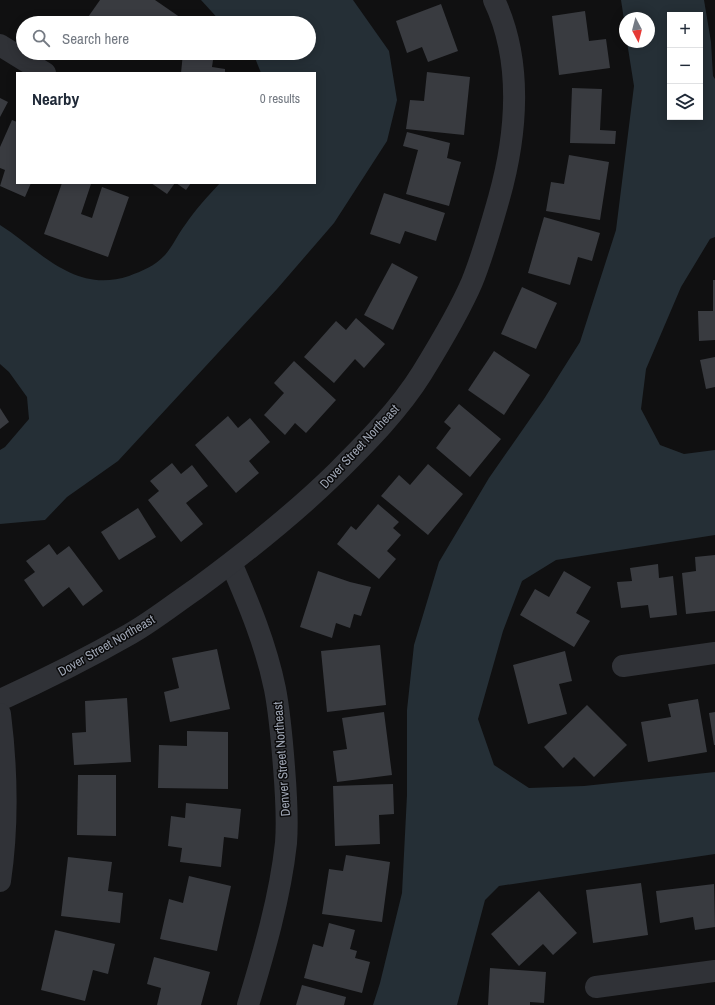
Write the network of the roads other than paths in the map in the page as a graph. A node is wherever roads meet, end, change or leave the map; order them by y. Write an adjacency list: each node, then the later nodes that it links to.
1 (494, 0): 6 (street, Dover Street Northeast)
2 (0, 45): 3 (street)
3 (16, 55)
4 (24, 60): 5 (street)
5 (43, 72)
6 (231, 563): 9 (street, Dover Street Northeast); 14 (street, Denver Street Northeast)
7 (715, 653): 8 (street)
8 (623, 666)
9 (0, 700)
10 (0, 714): 11 (street)
11 (0, 881)
12 (715, 970): 13 (street)
13 (596, 987)
14 (248, 1005)

